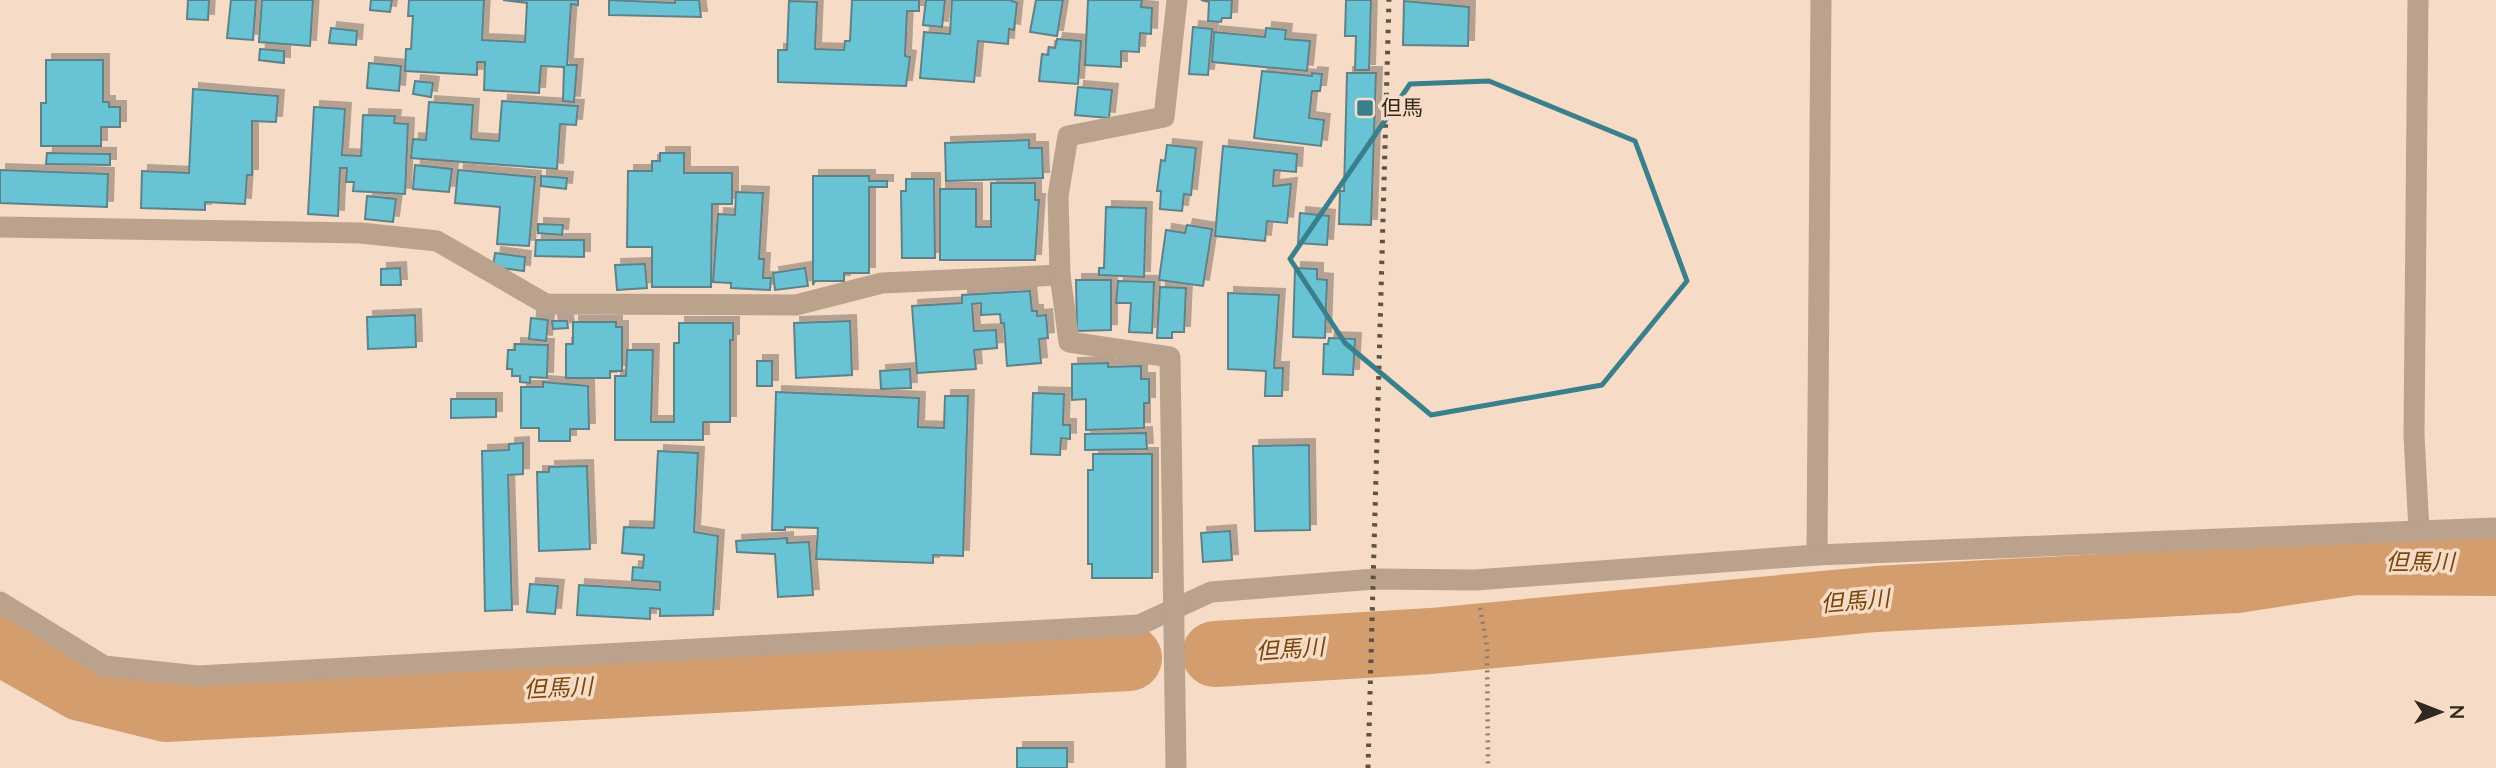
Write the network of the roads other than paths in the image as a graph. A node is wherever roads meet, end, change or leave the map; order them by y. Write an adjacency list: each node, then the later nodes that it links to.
1 (1177, 0): 5 (street)
2 (1821, 0): 8 (street)
3 (2418, 0): 7 (street)
4 (0, 227): 5 (street)
5 (1060, 275): 10 (street)
6 (2496, 528): 7 (street)
7 (2419, 531): 8 (street)
8 (1817, 555): 10 (street)
9 (0, 602): 10 (street)
10 (1173, 612): 11 (street)
11 (1176, 768)

